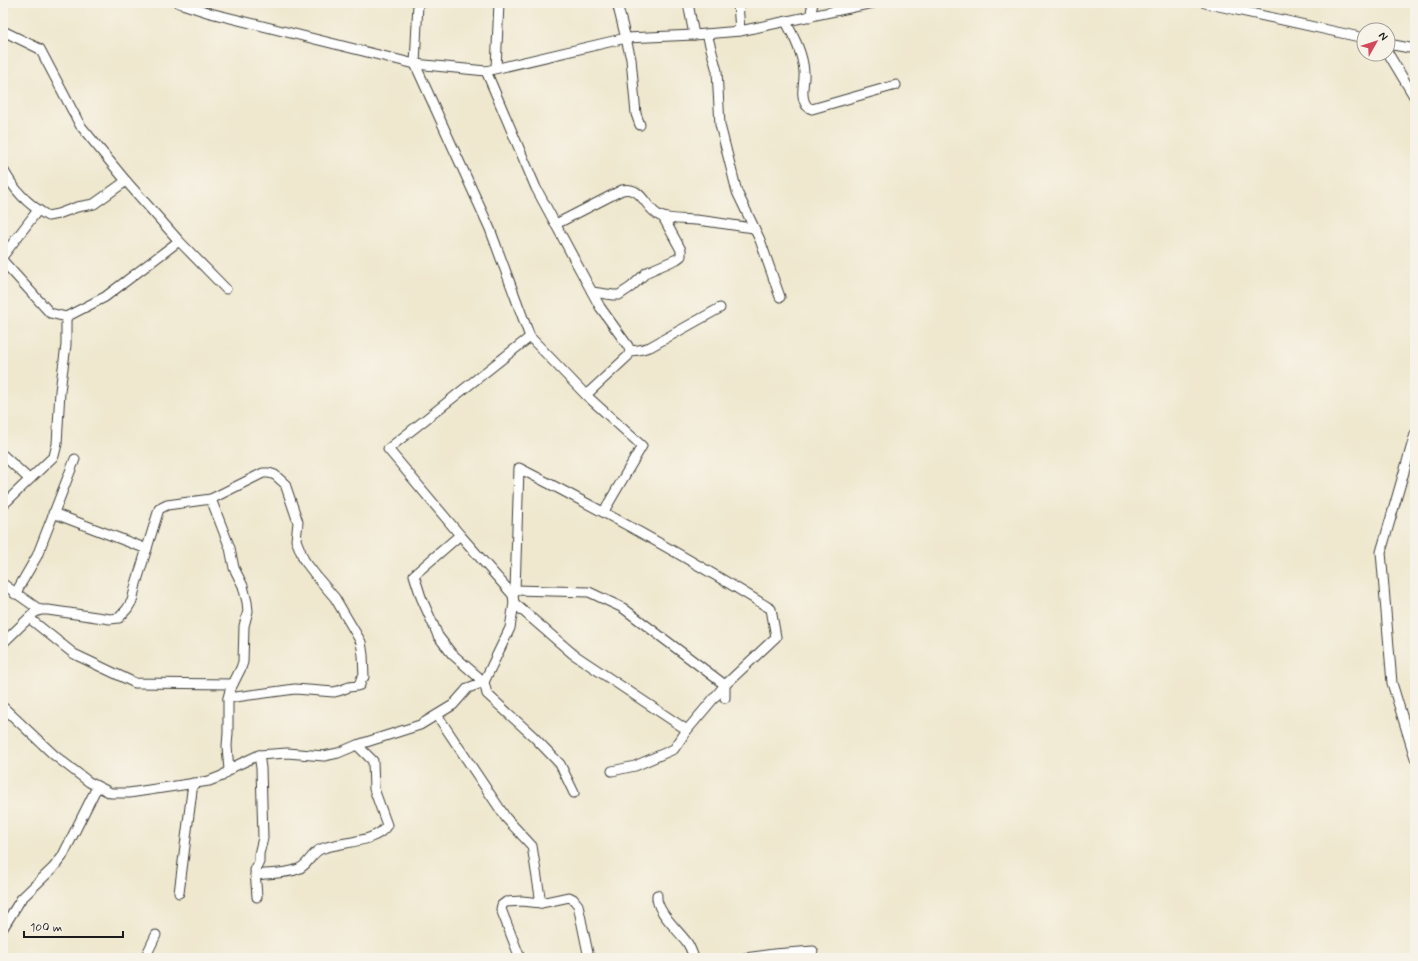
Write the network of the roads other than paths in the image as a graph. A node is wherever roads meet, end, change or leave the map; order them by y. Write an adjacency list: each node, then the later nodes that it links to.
1 (179, 3): 21 (street)
2 (418, 3): 21 (street)
3 (499, 3): 22 (street)
4 (617, 3): 17 (street)
5 (688, 3): 15 (street)
6 (738, 3): 13 (street)
7 (813, 3): 10 (street)
8 (873, 3): 10 (street)
9 (1205, 3): 16 (street)
10 (810, 17): 11 (street)
11 (786, 22): 13 (street); 24 (street)
12 (3, 30): 28 (street)
13 (740, 31): 14 (street)
14 (707, 34): 15 (street); 32 (street)
15 (694, 35): 17 (street)
16 (1356, 36)
17 (626, 38): 22 (street); 26 (street)
18 (1396, 45): 19 (street)
19 (1415, 49)
20 (1393, 62): 25 (street)
21 (415, 64): 23 (street); 41 (street)
22 (496, 68): 23 (street)
23 (486, 71): 31 (street)
24 (896, 85)
25 (1415, 98)
26 (640, 125)
27 (3, 169): 29 (street)
28 (126, 182): 29 (street); 33 (street)
29 (38, 210): 34 (street)
30 (663, 217): 31 (street); 32 (street); 37 (street)
31 (556, 224): 37 (street)
32 (754, 228): 38 (street)
33 (179, 241): 36 (street); 40 (street)
34 (3, 256)
35 (3, 261): 40 (street)
36 (226, 289)
37 (592, 292): 42 (street)
38 (780, 297)
39 (720, 308): 42 (street)
40 (66, 317): 47 (street)
41 (530, 337): 43 (street); 52 (street)
42 (630, 350): 43 (street)
43 (586, 395): 50 (street)
44 (1415, 434): 70 (street)
45 (3, 455): 47 (street)
46 (75, 459): 51 (street)
47 (30, 480): 49 (street)
48 (212, 499): 53 (street); 61 (street); 63 (street)
49 (3, 505)
50 (604, 512): 56 (street); 62 (street)
51 (53, 513): 53 (street); 55 (street)
52 (460, 535): 56 (street); 60 (street)
53 (147, 549): 57 (street)
54 (3, 584): 55 (street)
55 (15, 594): 57 (street)
56 (514, 596): 60 (street); 62 (street); 67 (street)
57 (40, 610): 58 (street)
58 (29, 618): 59 (street); 61 (street)
59 (3, 643)
60 (484, 682): 66 (street); 75 (street)
61 (233, 684): 63 (street)
62 (725, 685): 64 (street); 67 (street)
63 (228, 698): 71 (street)
64 (725, 698)
65 (3, 707): 74 (street)
66 (437, 715): 68 (street); 80 (street)
67 (687, 730): 72 (street)
68 (357, 745): 69 (street); 76 (street)
69 (259, 755): 71 (street); 76 (street)
70 (1415, 758)
71 (229, 770): 73 (street)
72 (612, 770)
73 (193, 783): 74 (street); 77 (street)
74 (97, 787): 81 (street)
75 (574, 793)
76 (255, 875): 79 (street)
77 (179, 893)
78 (657, 895): 87 (street)
79 (257, 897)
80 (541, 903): 85 (street); 86 (street)
81 (3, 928)
82 (156, 935): 84 (street)
83 (813, 951): 88 (street)
84 (145, 958)
85 (520, 958)
86 (589, 958)
87 (694, 958)
88 (745, 958)

